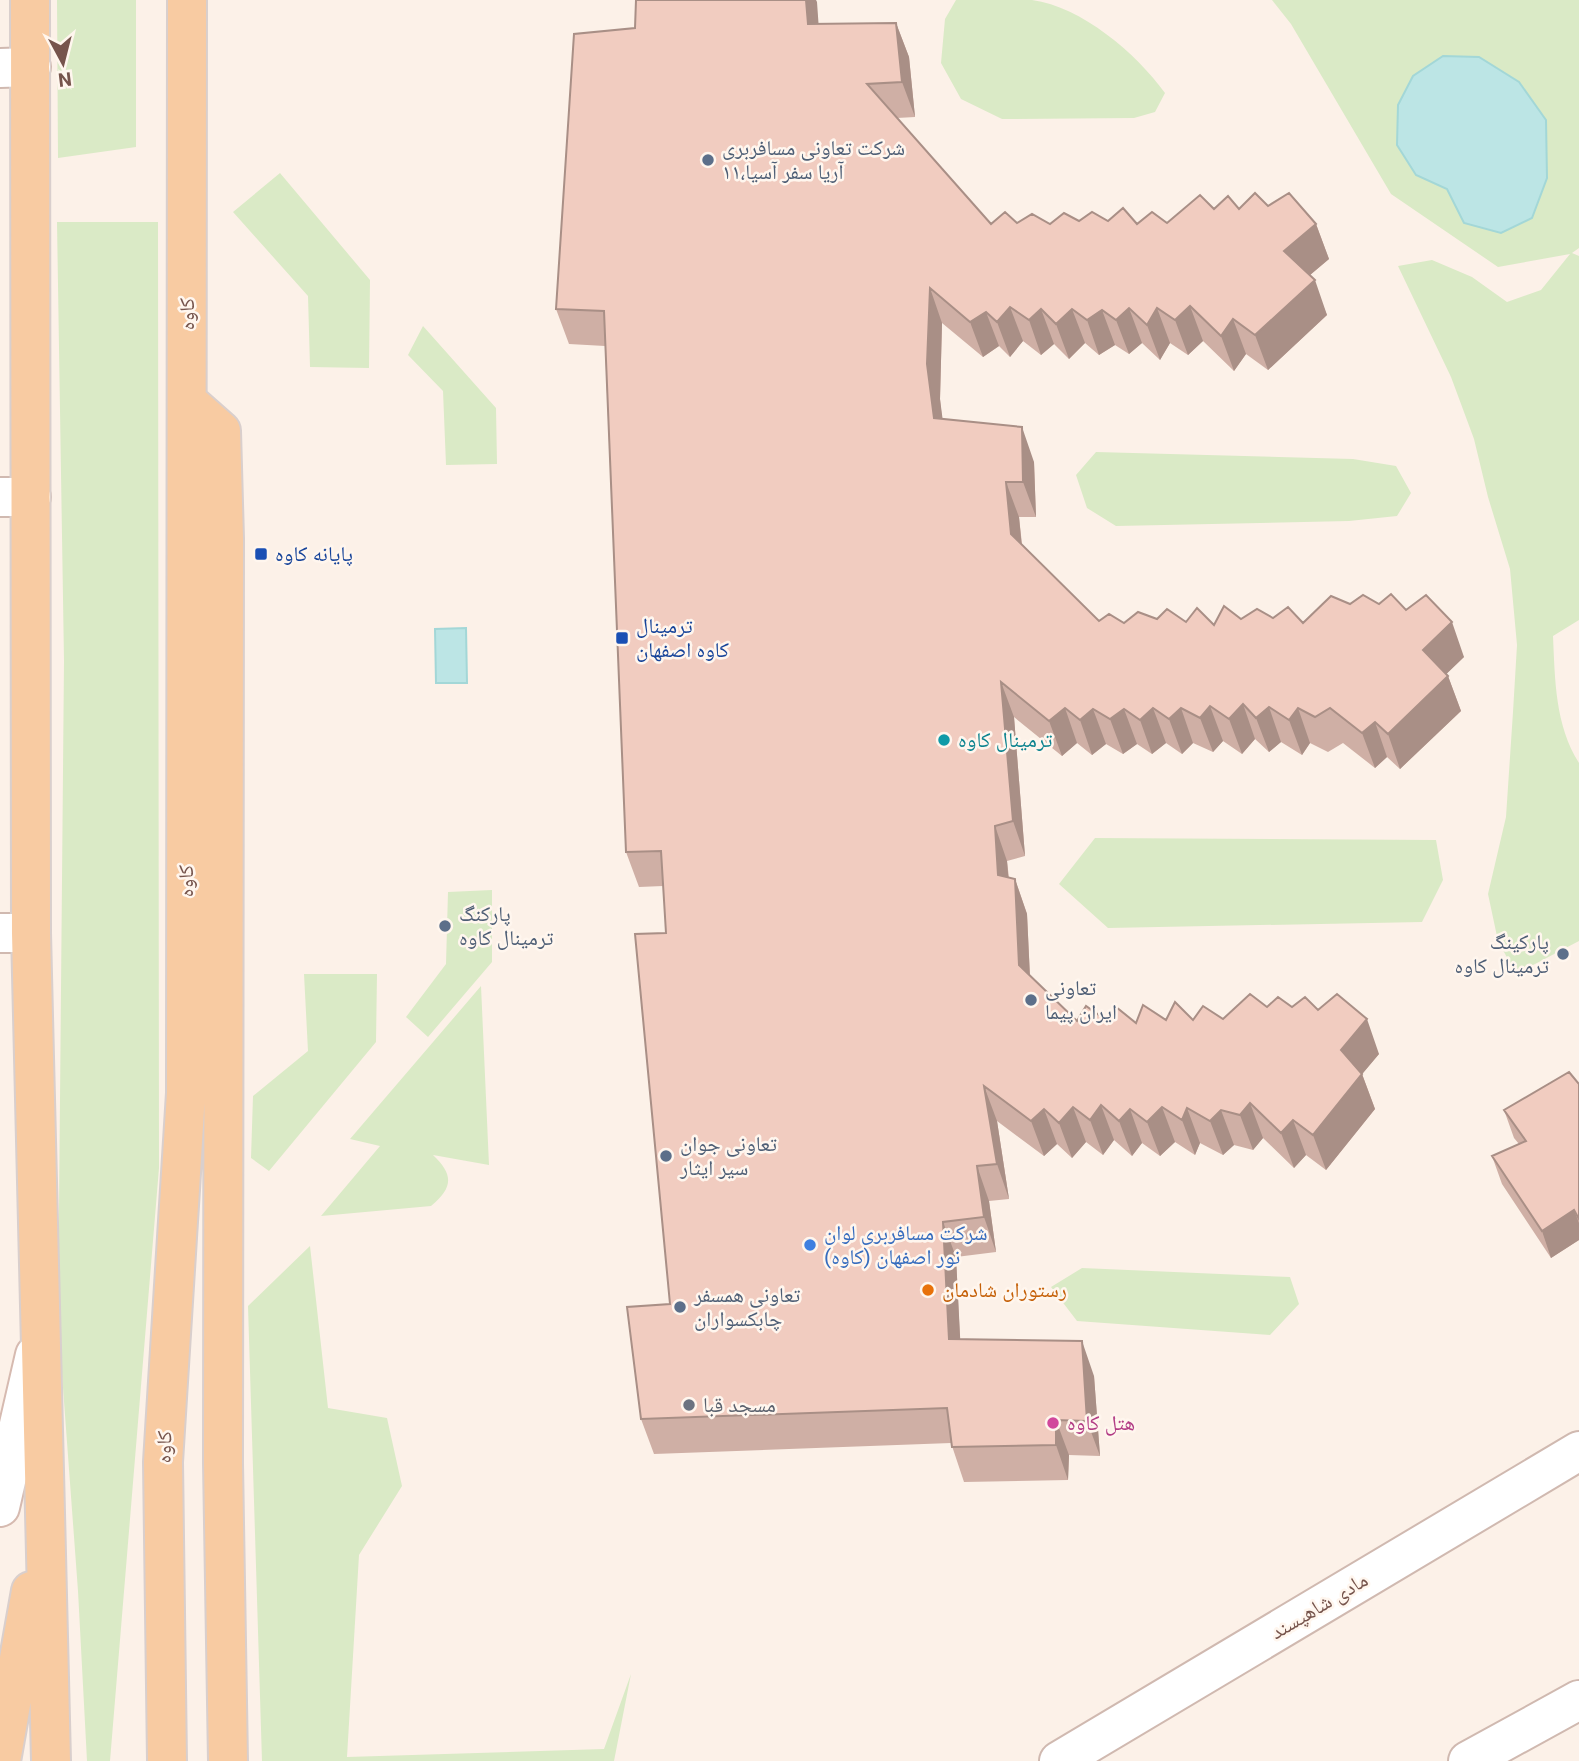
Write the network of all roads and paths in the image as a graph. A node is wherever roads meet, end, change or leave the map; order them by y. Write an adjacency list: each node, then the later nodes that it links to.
1 (30, 0): 3 (main road)
2 (187, 0): 4 (main road, کاوه)
3 (15, 68): 5 (main road)
4 (187, 401): 14 (main road, کاوه); 15 (main road)
5 (15, 497): 6 (main road)
6 (16, 933): 7 (main road)
7 (41, 1329): 9 (street); 10 (main road)
8 (1579, 1451): 16 (street, مادی شاهپسند)
9 (0, 1507)
10 (45, 1513): 12 (main road); 13 (main road)
11 (1579, 1700): 17 (street)
12 (1, 1761)
13 (51, 1761)
14 (167, 1761)
15 (228, 1761)
16 (1059, 1761)
17 (1468, 1761)

